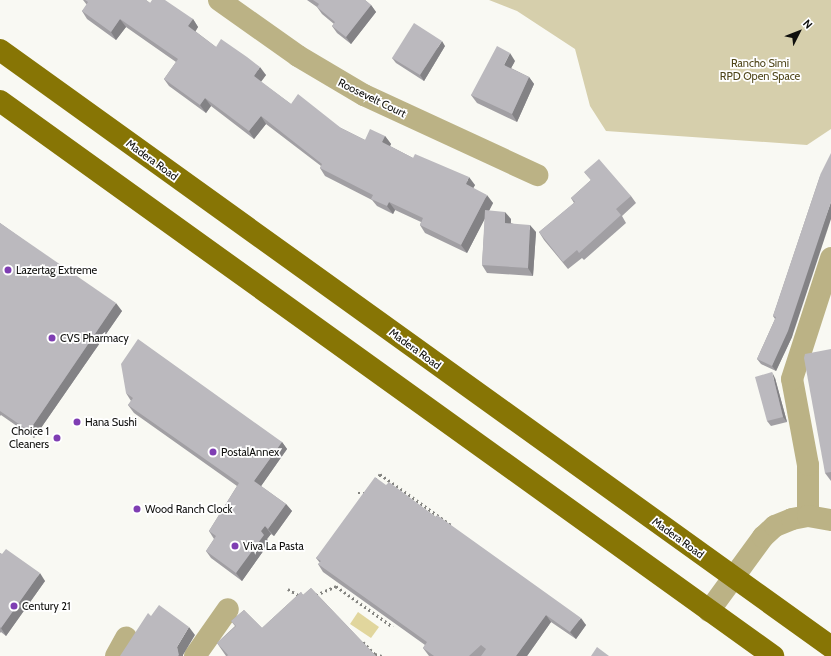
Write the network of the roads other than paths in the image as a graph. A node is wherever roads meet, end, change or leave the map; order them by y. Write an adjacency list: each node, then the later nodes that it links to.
1 (219, 0): 4 (street, Roosevelt Court)
2 (0, 50): 8 (main road, Madera Road)
3 (0, 102): 10 (main road)
4 (538, 175)
5 (831, 258): 6 (street)
6 (808, 516): 7 (street); 8 (street)
7 (831, 520)
8 (733, 578): 10 (street); 11 (main road, Madera Road)
9 (228, 609): 12 (street)
10 (709, 611): 13 (main road)
11 (831, 647)
12 (195, 656)
13 (773, 656)

